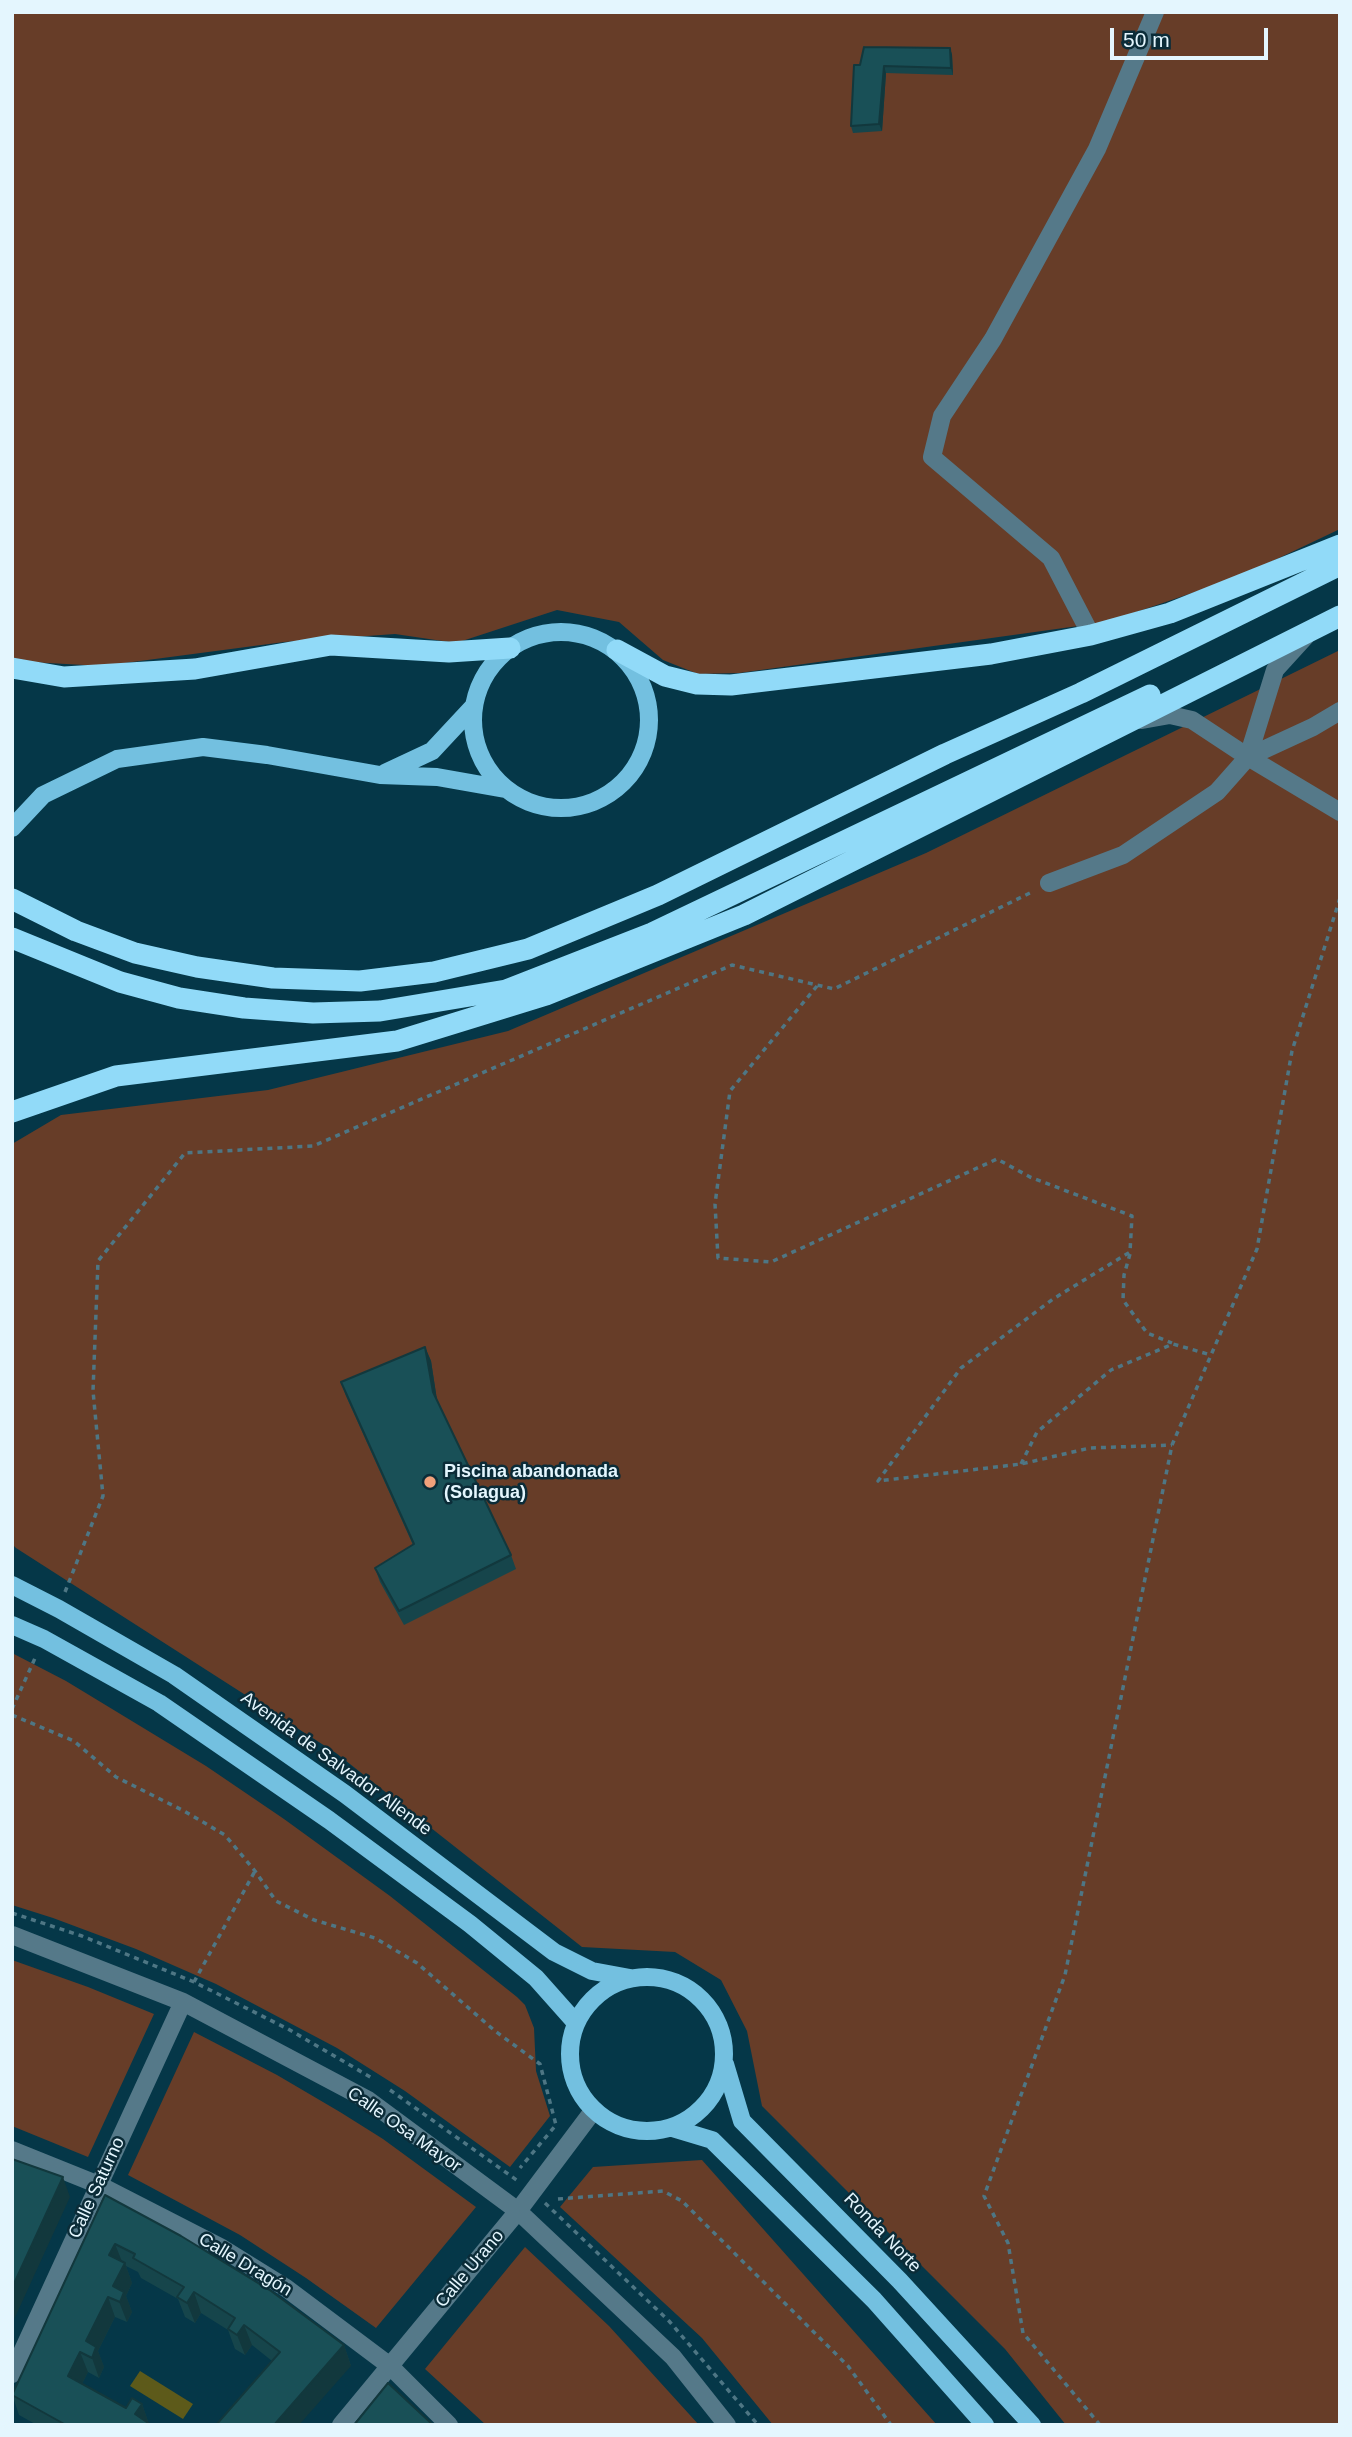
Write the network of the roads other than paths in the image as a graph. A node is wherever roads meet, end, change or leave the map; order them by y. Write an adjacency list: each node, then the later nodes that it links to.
1 (1155, 12): 7 (street)
2 (1340, 545): 7 (highway)
3 (1340, 565): 20 (highway)
4 (1340, 604): 21 (highway)
5 (1340, 616): 6 (highway)
6 (1310, 631): 13 (highway); 14 (street)
7 (1091, 635): 9 (highway)
8 (510, 648): 9 (main road); 10 (highway); 11 (main road)
9 (617, 650): 16 (main road)
10 (12, 668)
11 (473, 707): 15 (main road); 16 (main road)
12 (1340, 711): 14 (street)
13 (1122, 724): 14 (street); 22 (highway)
14 (1248, 757): 17 (street); 19 (street)
15 (380, 775): 16 (main road); 18 (main road)
16 (505, 789)
17 (1340, 812)
18 (12, 828)
19 (1049, 883)
20 (12, 900)
21 (12, 938)
22 (12, 1112)
23 (12, 1585): 26 (main road, Avenida de Salvador Allende)
24 (12, 1625): 28 (main road)
25 (12, 1936): 27 (street, Calle Osa Mayor)
26 (631, 1978): 28 (main road); 29 (main road)
27 (183, 2002): 33 (street, Calle Saturno); 34 (street, Calle Osa Mayor)
28 (576, 2023): 30 (main road)
29 (724, 2060): 31 (main road); 41 (main road, Ronda Norte)
30 (593, 2111): 31 (main road); 34 (street, Calle Urano)
31 (672, 2128): 40 (main road)
32 (12, 2150): 33 (street, Calle Dragón)
33 (99, 2185): 35 (street, Calle Dragón); 36 (street, Calle Saturno)
34 (518, 2211): 35 (street, Calle Urano); 39 (street, Calle Osa Mayor)
35 (390, 2366): 37 (street, Calle Urano); 38 (street, Calle Dragón)
36 (12, 2374)
37 (341, 2425)
38 (449, 2425)
39 (727, 2425)
40 (985, 2425)
41 (1032, 2425)

